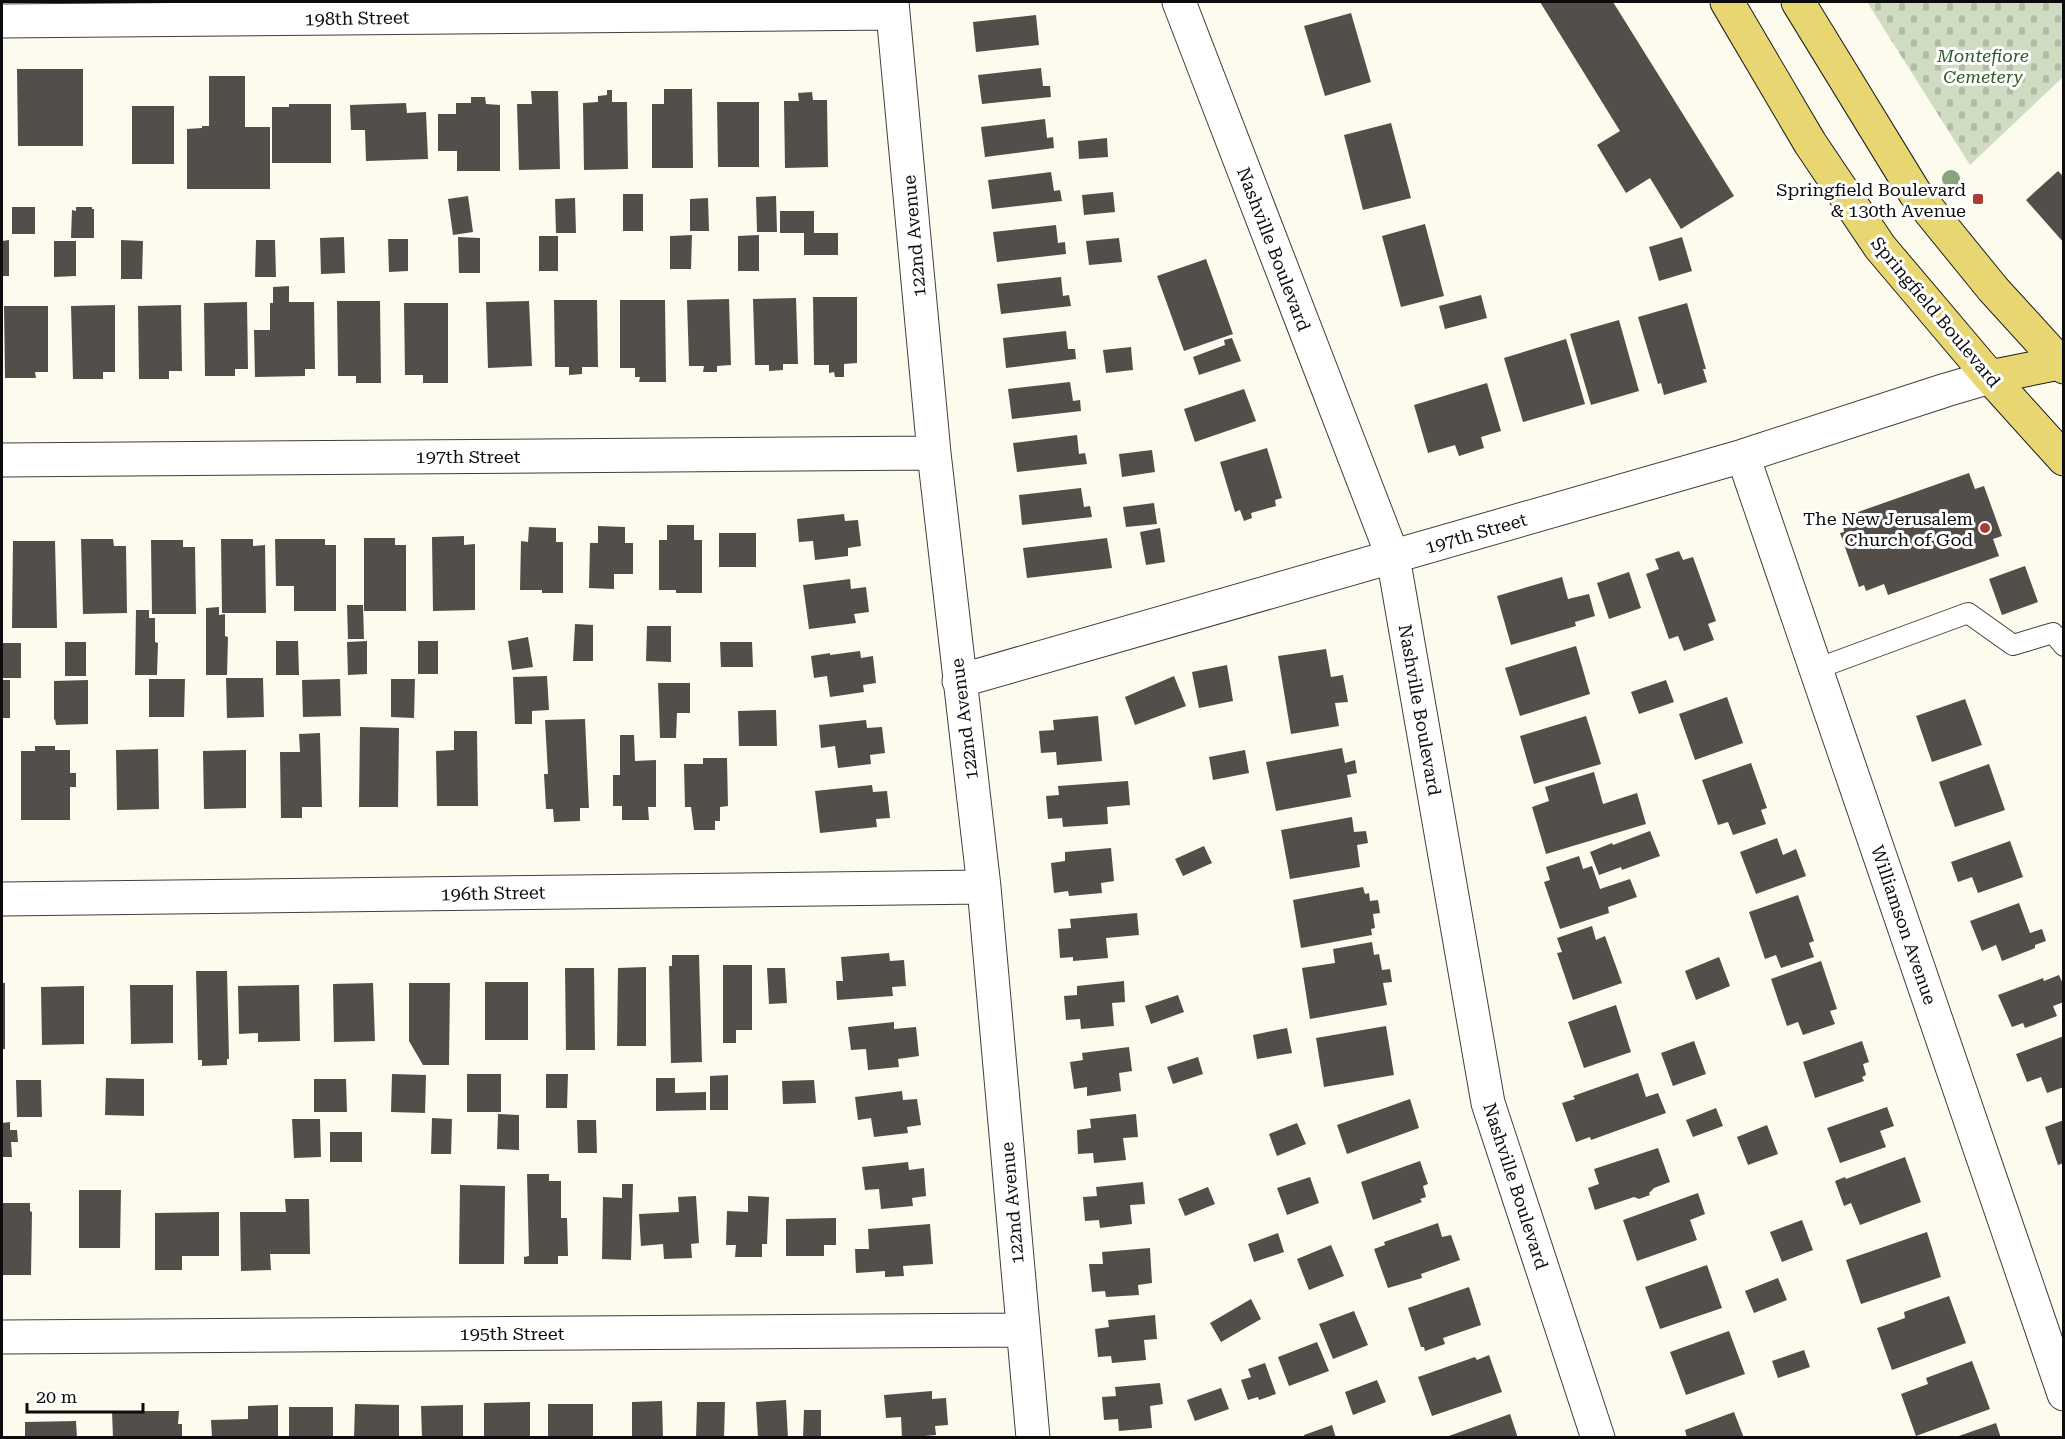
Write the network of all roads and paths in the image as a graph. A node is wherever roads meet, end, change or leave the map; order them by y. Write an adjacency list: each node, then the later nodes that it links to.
1 (1179, 2): 12 (street, Nashville Boulevard)
2 (1727, 2): 7 (main road, Springfield Boulevard)
3 (1798, 2): 6 (main road)
4 (892, 7): 5 (street, 198th Street); 8 (street, 122nd Avenue)
5 (2, 21)
6 (2062, 363): 7 (main road)
7 (1990, 378): 9 (street, 197th Street); 10 (main road, Springfield Boulevard)
8 (934, 453): 11 (street, 197th Street); 15 (street, 122nd Avenue)
9 (1743, 456): 12 (street, 197th Street); 14 (street, Williamson Avenue)
10 (2064, 459)
11 (2, 460)
12 (1393, 557): 15 (street, 197th Street); 22 (street, Nashville Boulevard)
13 (2064, 646): 14 (lane)
14 (1816, 669): 20 (street, Williamson Avenue)
15 (959, 681): 16 (street, 122nd Avenue)
16 (984, 887): 17 (street, 196th Street); 18 (street, 122nd Avenue)
17 (2, 898)
18 (1023, 1330): 19 (street, 195th Street); 21 (street, 122nd Avenue)
19 (2, 1337)
20 (2064, 1394)
21 (1033, 1437)
22 (1598, 1437)

